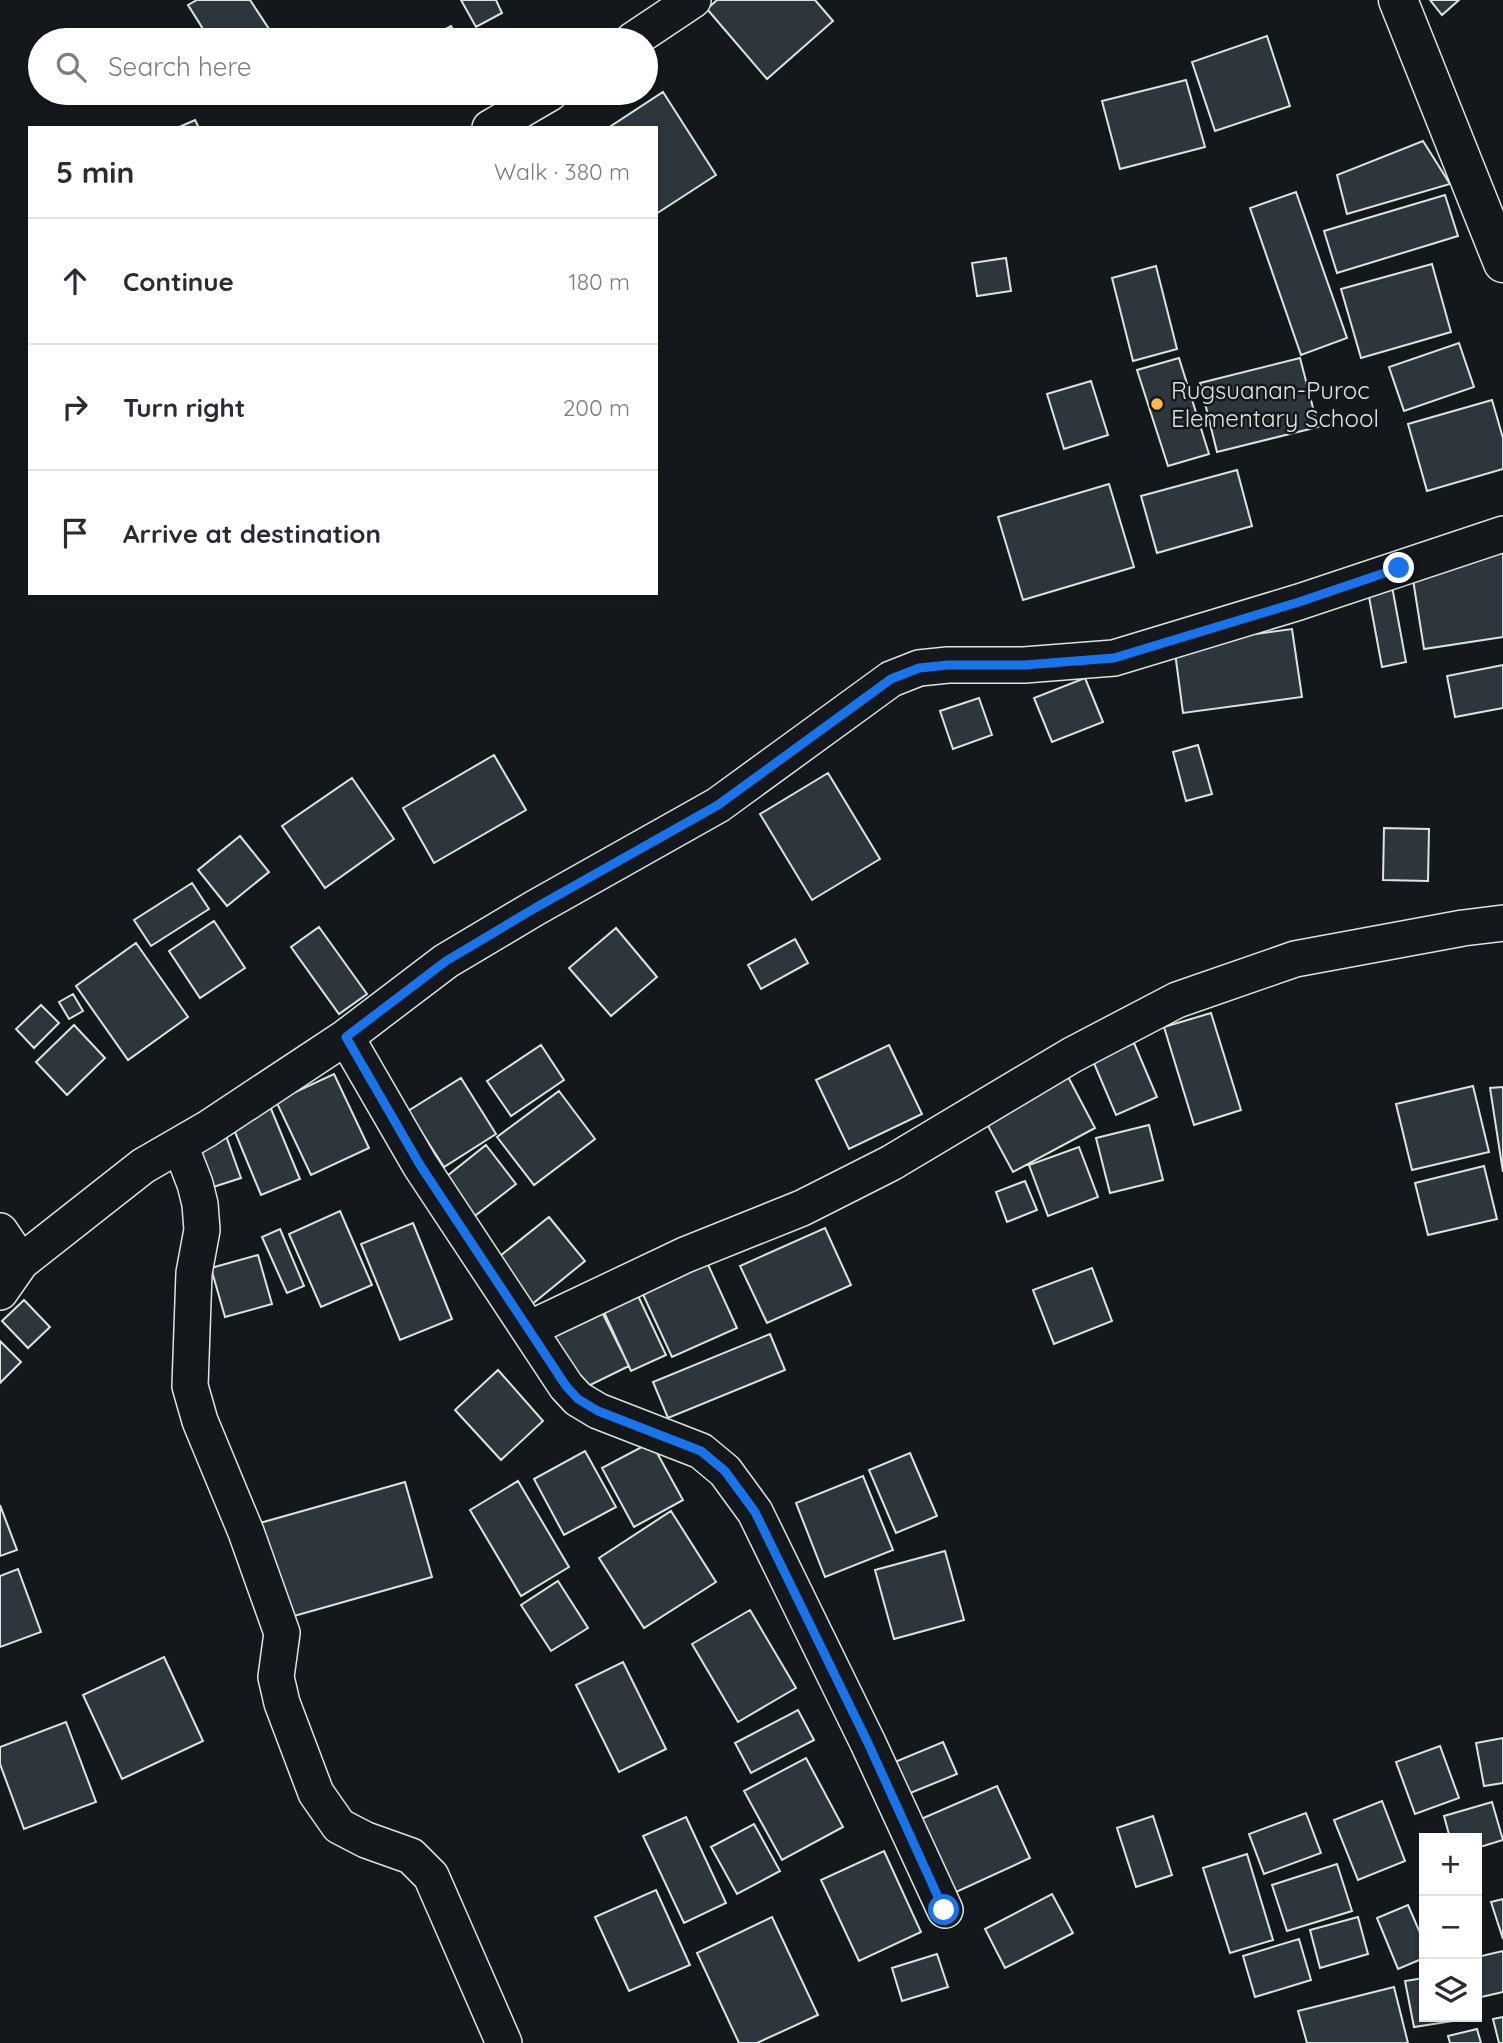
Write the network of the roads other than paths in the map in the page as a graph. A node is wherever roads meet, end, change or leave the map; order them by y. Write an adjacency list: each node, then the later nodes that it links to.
1 (693, 0): 3 (street)
2 (1398, 0): 6 (street)
3 (651, 28)
4 (529, 105): 5 (street)
5 (493, 126)
6 (1503, 263)
7 (1503, 534): 9 (street)
8 (1503, 923): 14 (street)
9 (346, 1037): 10 (street); 14 (street)
10 (180, 1145): 12 (street); 16 (street)
11 (0, 1231): 12 (street)
12 (22, 1262): 13 (street)
13 (0, 1292)
14 (529, 1329): 15 (street)
15 (944, 1910)
16 (504, 2043)

